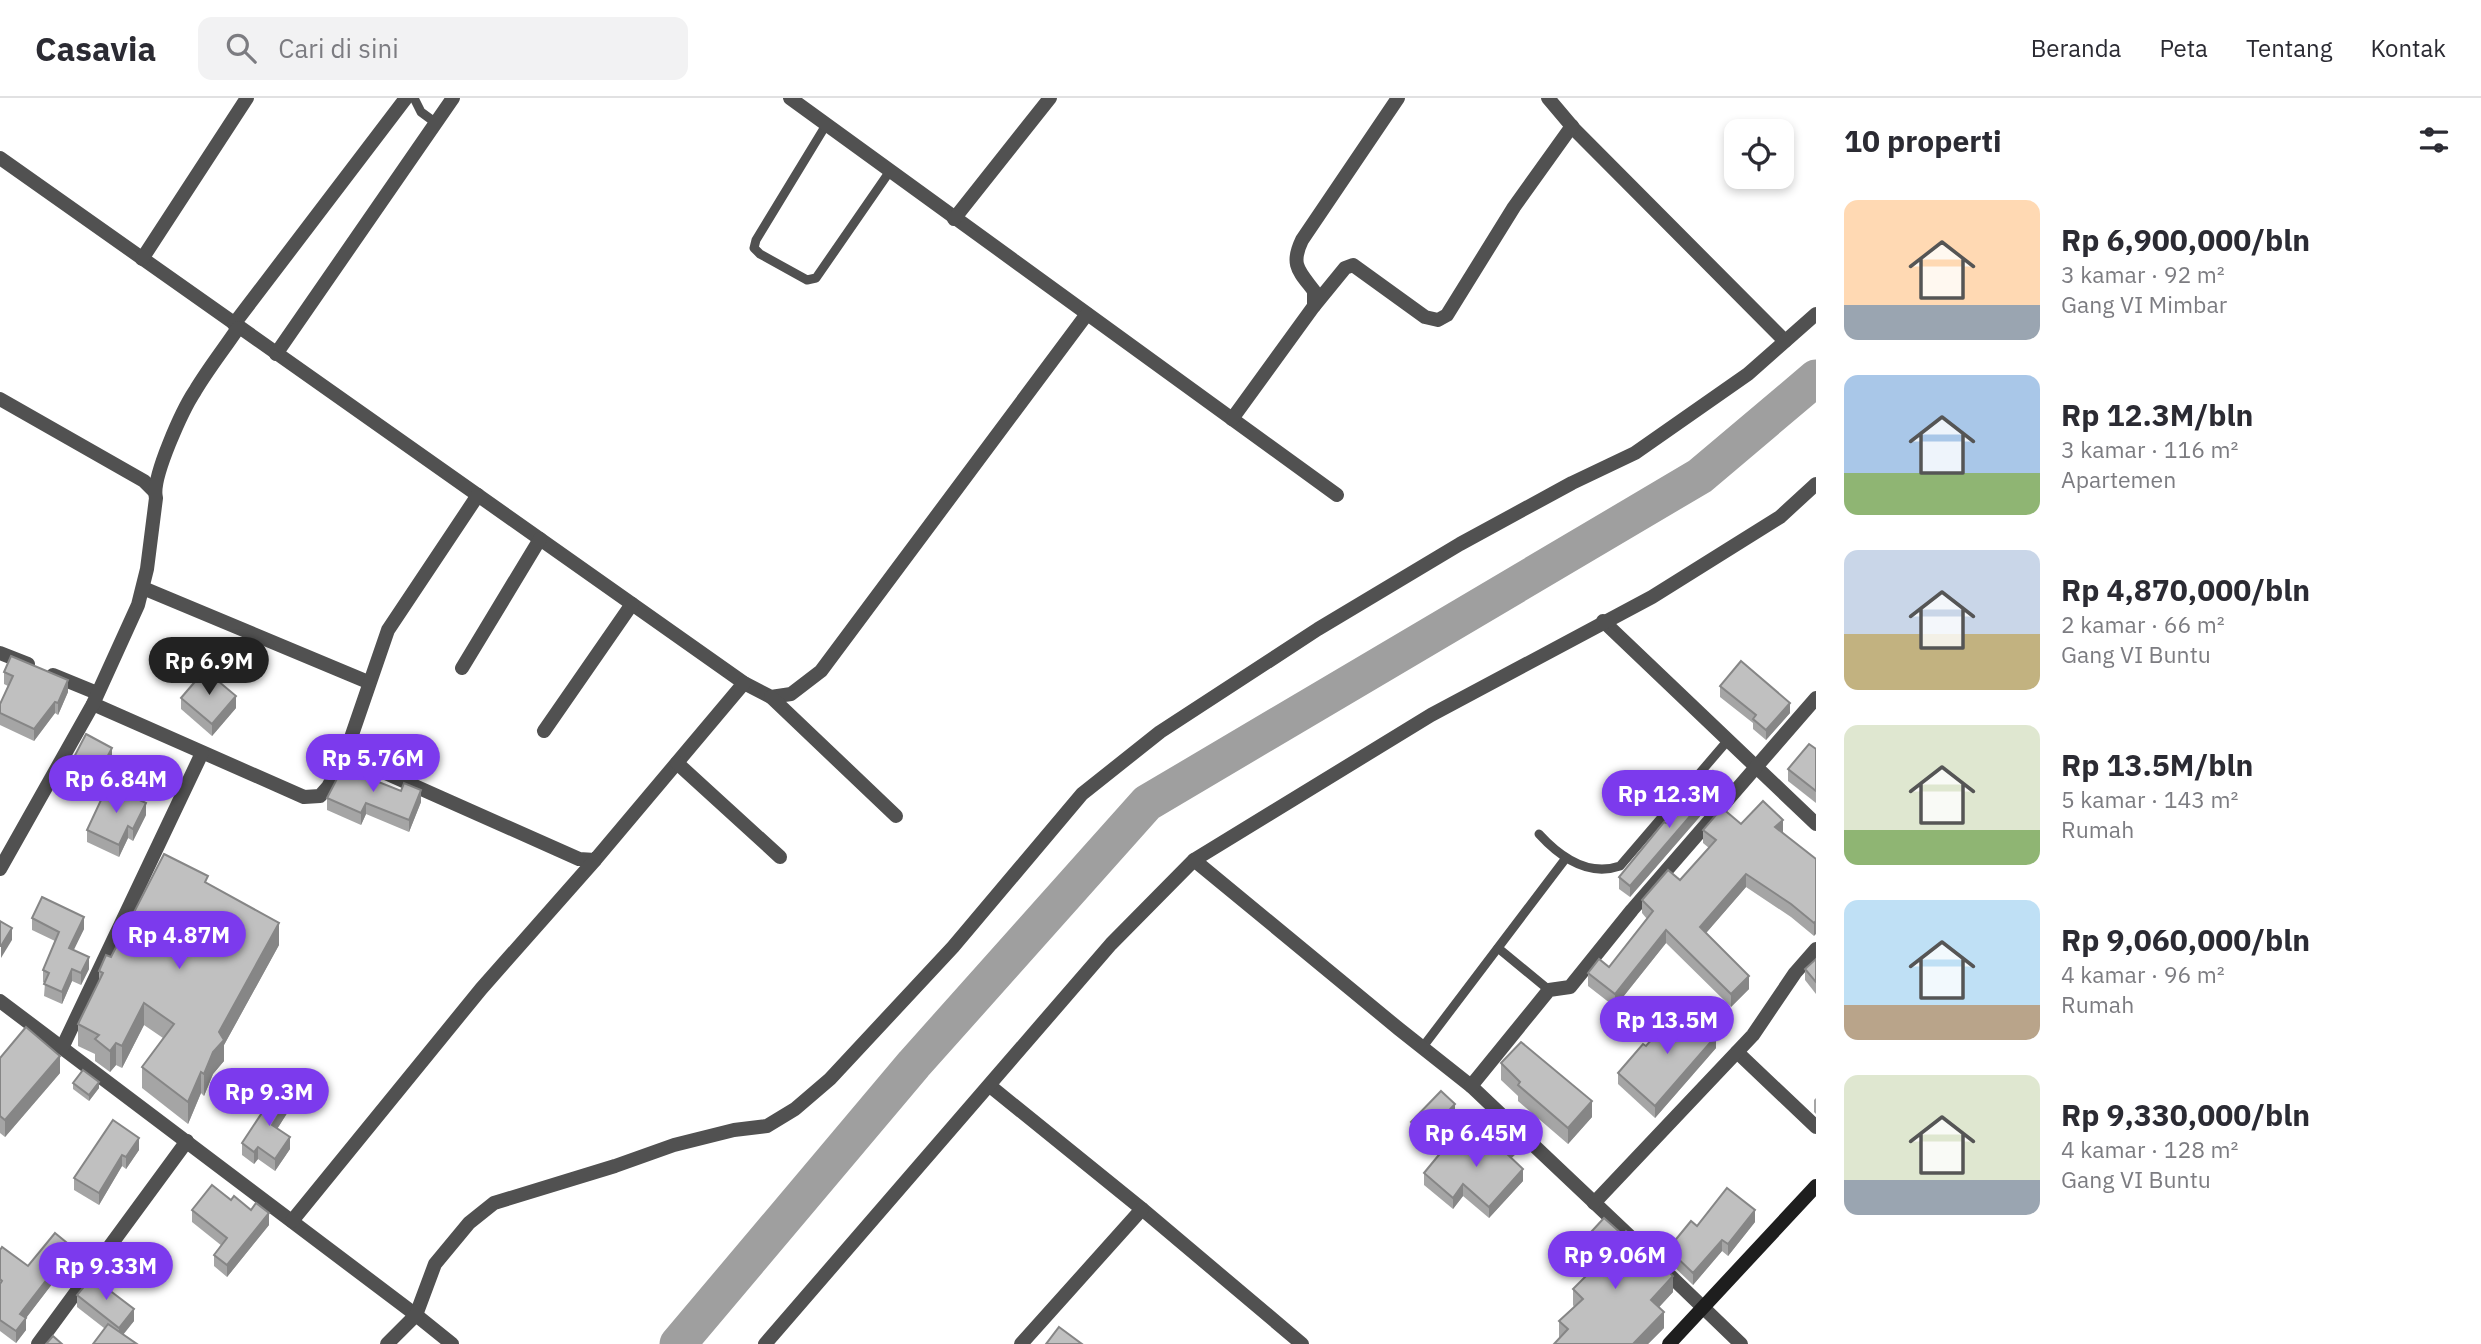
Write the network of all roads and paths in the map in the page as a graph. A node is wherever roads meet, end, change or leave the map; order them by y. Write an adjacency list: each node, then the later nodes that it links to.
1 (247, 98): 16 (street)
2 (406, 98): 20 (street)
3 (414, 98): 10 (lane)
4 (453, 98): 10 (street)
5 (790, 98): 9 (street)
6 (1050, 98): 15 (street)
7 (1398, 98): 17 (street)
8 (1548, 98): 12 (street)
9 (808, 103): 11 (street)
10 (436, 122): 22 (street)
11 (826, 125): 14 (street); 14 (lane)
12 (1572, 126): 17 (street); 21 (street)
13 (0, 158): 16 (street)
14 (890, 171): 15 (street)
15 (954, 219): 18 (street)
16 (142, 259): 20 (street)
17 (1314, 306): 24 (street)
18 (1087, 314): 24 (street); 37 (street)
19 (1816, 314): 21 (street)
20 (236, 326): 22 (street); 26 (street)
21 (1785, 341): 70 (street)
22 (276, 354): 27 (street)
23 (0, 399): 26 (street)
24 (1232, 419): 28 (street)
25 (1816, 484): 32 (street)
26 (155, 492): 30 (street)
27 (478, 495): 29 (street); 35 (street)
28 (1337, 495)
29 (540, 539): 31 (street); 34 (street)
30 (143, 588): 35 (street); 39 (street)
31 (632, 604): 36 (street); 40 (street)
32 (1603, 621): 41 (street); 52 (street)
33 (0, 653): 39 (street)
34 (462, 668)
35 (368, 682): 43 (street)
36 (744, 683): 37 (street); 44 (street)
37 (772, 697): 46 (street)
38 (1816, 698): 45 (street)
39 (95, 699): 42 (street); 53 (street)
40 (544, 731)
41 (1729, 740): 45 (street); 50 (lane)
42 (202, 753): 43 (street); 58 (street)
43 (345, 755): 51 (street)
44 (677, 763): 49 (street); 51 (street)
45 (1757, 765): 47 (street); 56 (street)
46 (896, 816)
47 (1816, 824)
48 (1539, 834): 50 (lane)
49 (780, 857)
50 (1566, 859): 54 (lane)
51 (595, 860): 68 (street)
52 (1194, 860): 59 (street); 61 (street)
53 (0, 869)
54 (1498, 948): 56 (lane); 59 (lane)
55 (1816, 949): 60 (street)
56 (1549, 990): 62 (street)
57 (0, 1001): 58 (street)
58 (62, 1048): 64 (street)
59 (1422, 1048): 62 (street)
60 (1737, 1052): 63 (street); 66 (street)
61 (989, 1086): 67 (street); 74 (street)
62 (1471, 1086): 66 (street)
63 (1816, 1127)
64 (187, 1142): 68 (street); 71 (street)
65 (1815, 1189): 69 (street)
66 (1594, 1203): 69 (street)
67 (1142, 1209): 75 (street); 76 (street)
68 (292, 1221): 70 (street)
69 (1703, 1307): 77 (street); 78 (street)
70 (416, 1315): 72 (street); 73 (street)
71 (38, 1344)
72 (387, 1344)
73 (452, 1344)
74 (765, 1344)
75 (1021, 1344)
76 (1302, 1344)
77 (1669, 1344)
78 (1741, 1344)

